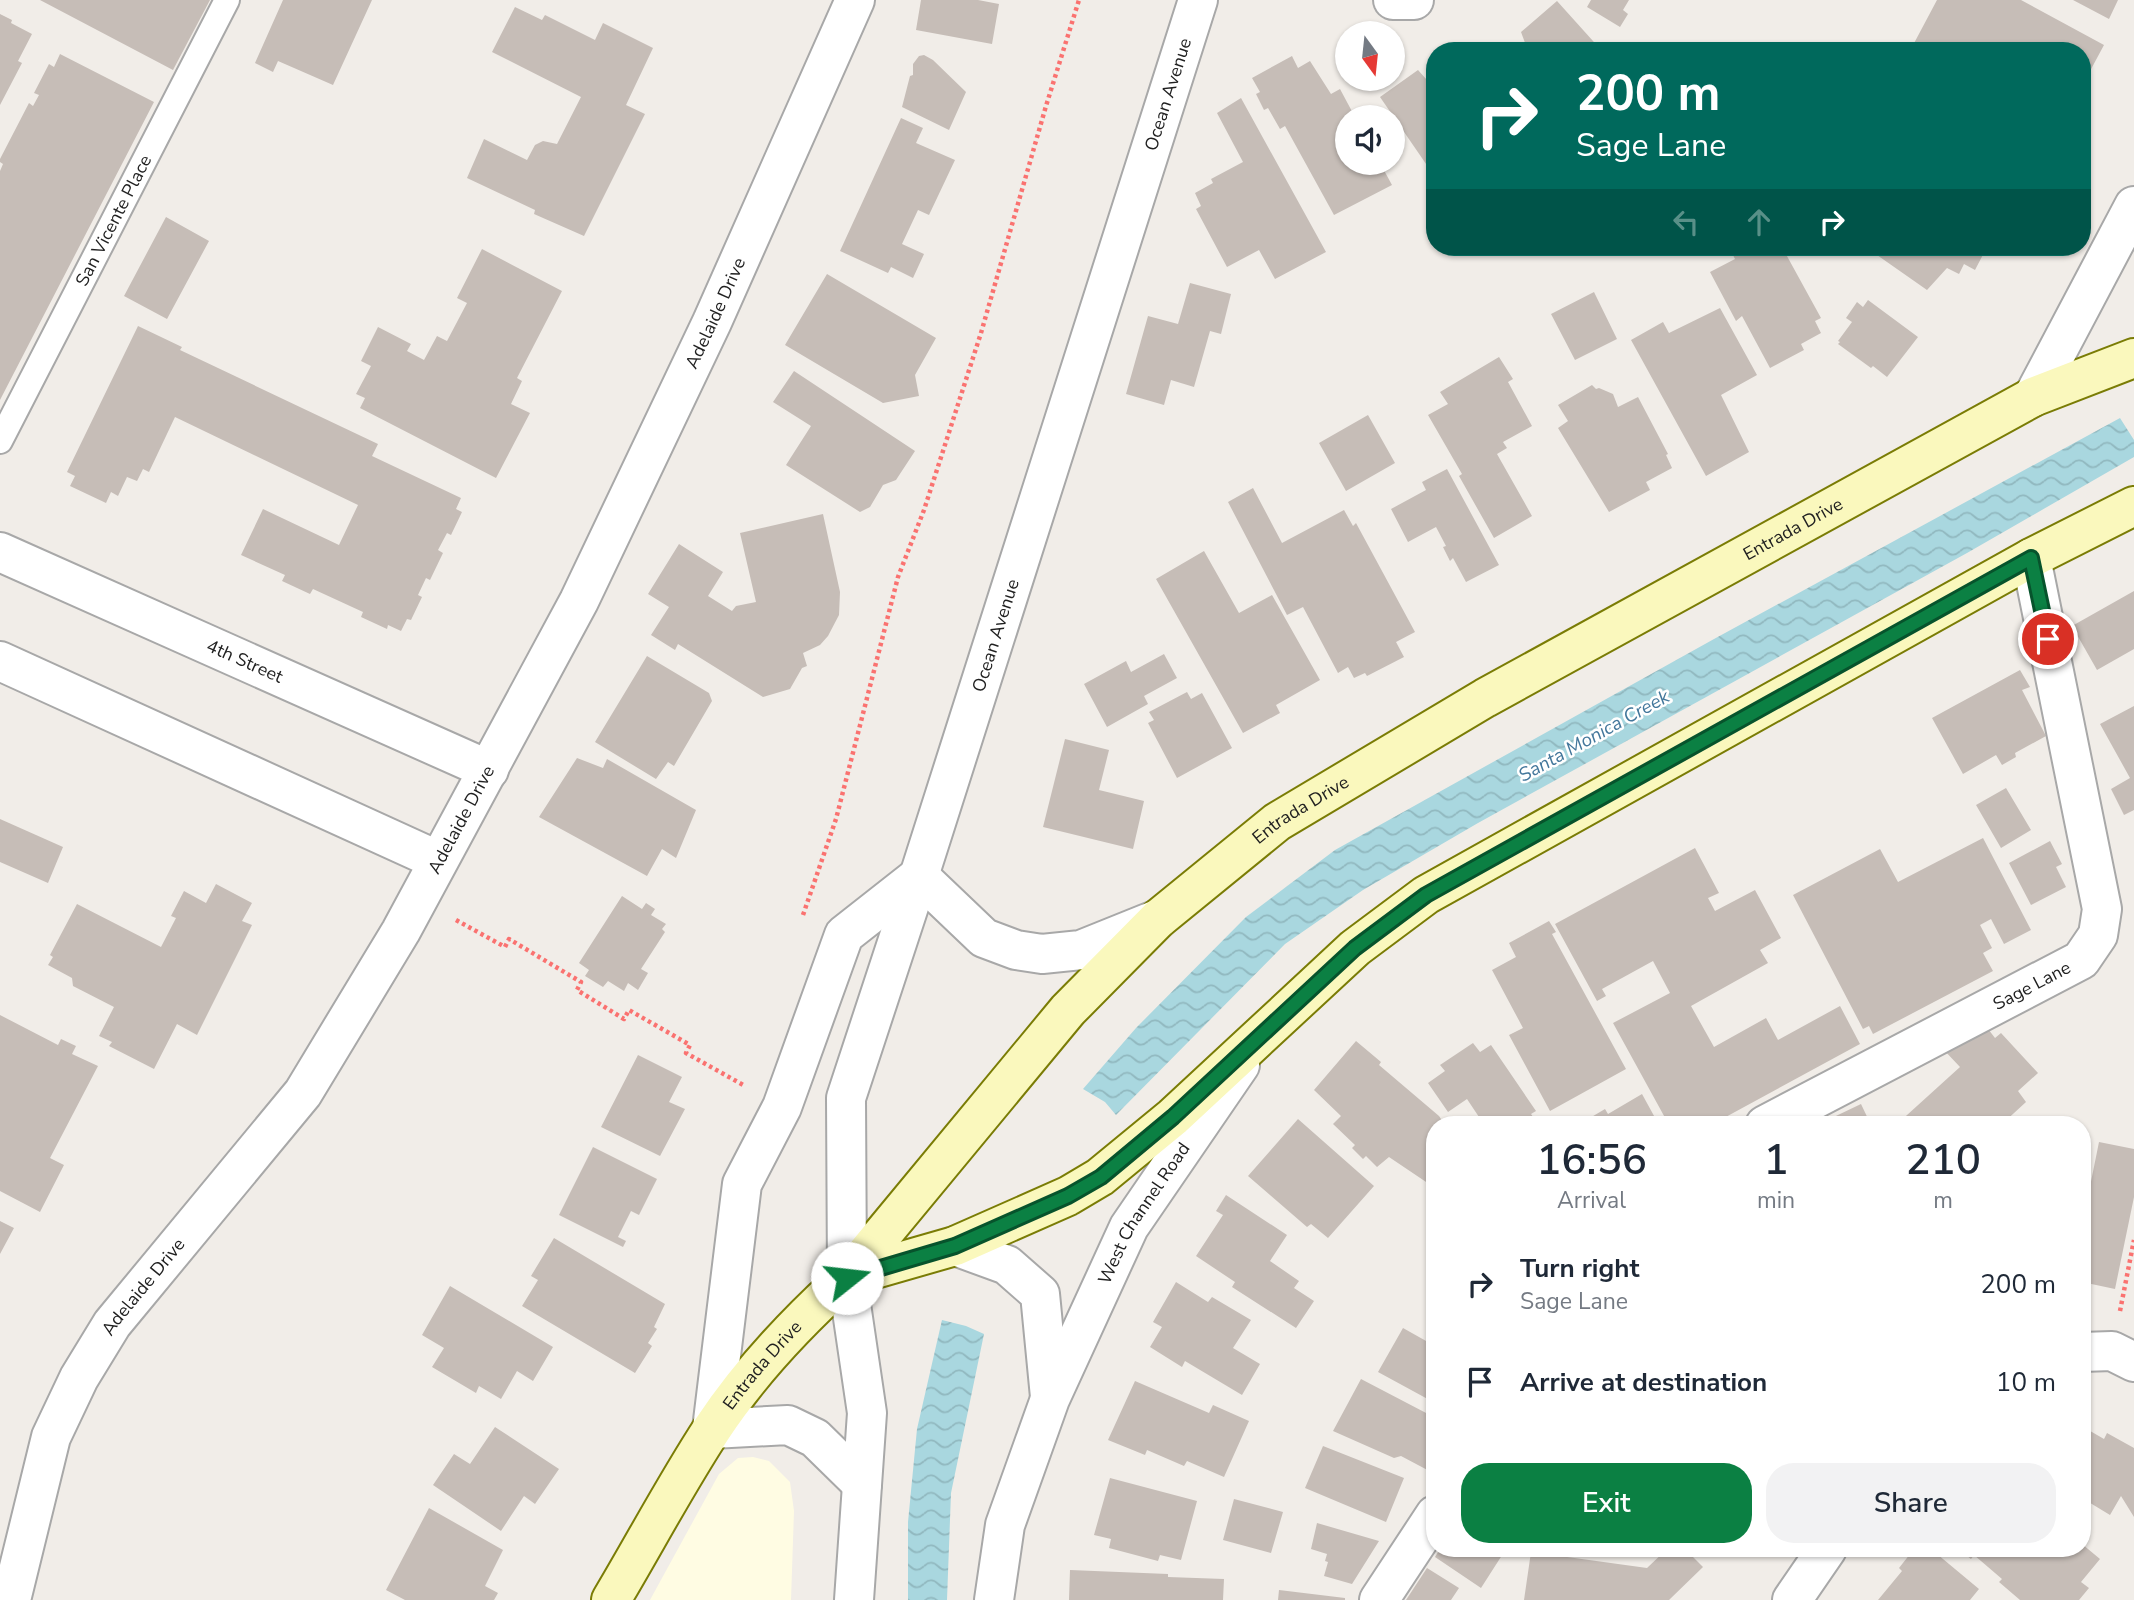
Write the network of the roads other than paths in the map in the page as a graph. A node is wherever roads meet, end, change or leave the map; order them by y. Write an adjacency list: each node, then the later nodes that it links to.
1 (227, 0): 9 (lane, San Vicente Place)
2 (855, 0): 14 (street, Adelaide Drive)
3 (1198, 0): 16 (street, Ocean Avenue)
4 (1393, 0): 5 (street)
5 (1414, 0)
6 (2134, 206): 8 (street)
7 (2134, 358): 8 (street)
8 (2033, 397): 17 (street, Entrada Drive)
9 (0, 441)
10 (2134, 506): 12 (street, West Channel Road)
11 (0, 552): 14 (street, 4th Street)
12 (2031, 558): 18 (street, West Channel Road); 19 (street, Sage Lane)
13 (0, 661): 15 (street)
14 (489, 770): 15 (street, Adelaide Drive)
15 (438, 860): 27 (street, Adelaide Drive)
16 (919, 876): 17 (street); 21 (street, Ocean Avenue); 23 (street)
17 (1158, 919): 21 (street, Entrada Drive)
18 (1256, 1040): 20 (street, West Channel Road); 22 (street, West Channel Road)
19 (1782, 1116)
20 (955, 1246): 21 (street, West Channel Road); 22 (street, West Channel Road)
21 (847, 1278): 23 (street, Entrada Drive); 24 (street, Ocean Avenue)
22 (1050, 1399): 30 (street, West Channel Road)
23 (712, 1429): 24 (street); 28 (street, Entrada Drive)
24 (862, 1484): 29 (street, Ocean Avenue)
25 (1426, 1529): 31 (street)
26 (1822, 1557): 32 (street)
27 (11, 1600)
28 (611, 1600)
29 (854, 1600)
30 (994, 1600)
31 (1379, 1600)
32 (1792, 1600)

